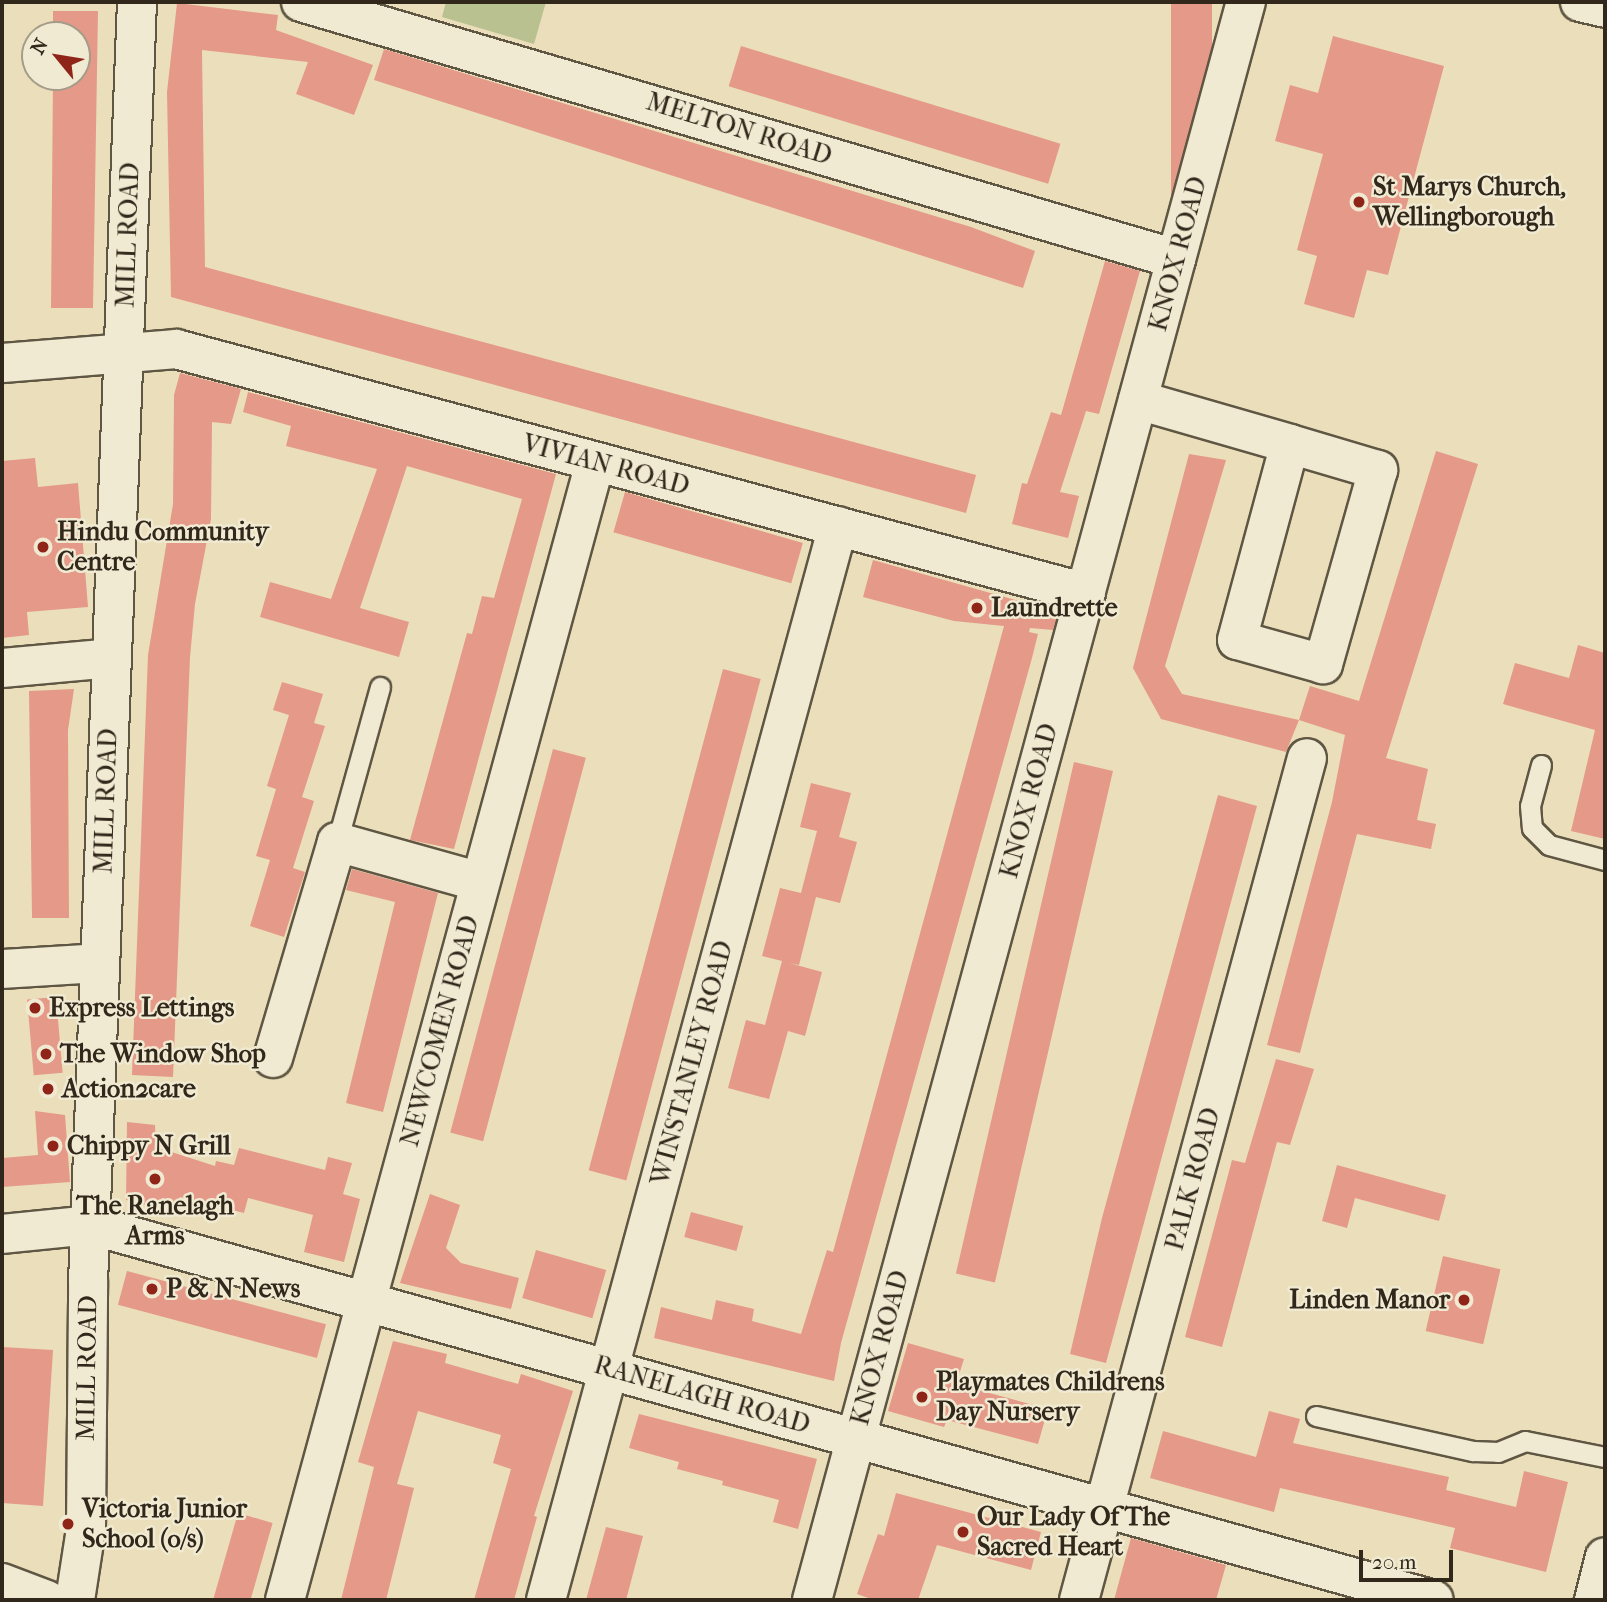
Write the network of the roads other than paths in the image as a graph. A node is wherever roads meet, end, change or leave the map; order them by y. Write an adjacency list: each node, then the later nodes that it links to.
1 (136, 2): 7 (street, MILL ROAD)
2 (301, 2): 6 (street, MELTON ROAD)
3 (1246, 2): 6 (street, KNOX ROAD)
4 (1580, 2): 5 (street)
5 (1605, 8)
6 (1176, 260): 9 (street, KNOX ROAD)
7 (125, 350): 8 (street, VIVIAN ROAD); 11 (street, VIVIAN ROAD); 14 (street, MILL ROAD)
8 (2, 363)
9 (1138, 400): 10 (street); 13 (street, KNOX ROAD)
10 (1290, 444): 10 (street)
11 (594, 463): 12 (street, VIVIAN ROAD); 21 (street, NEWCOMEN ROAD)
12 (838, 526): 13 (street, VIVIAN ROAD); 28 (street, WINSTANLEY ROAD)
13 (1086, 593): 30 (street, KNOX ROAD)
14 (112, 658): 15 (street); 22 (street, MILL ROAD)
15 (2, 668)
16 (380, 687): 19 (lane)
17 (1307, 758): 32 (street, PALK ROAD)
18 (1541, 765): 20 (lane)
19 (337, 842): 21 (street); 24 (street)
20 (1605, 860)
21 (480, 882): 27 (street, NEWCOMEN ROAD)
22 (100, 963): 23 (street); 25 (street, MILL ROAD)
23 (2, 969)
24 (273, 1058)
25 (91, 1225): 26 (street); 27 (street, RANELAGH ROAD); 36 (street, MILL ROAD)
26 (2, 1234)
27 (367, 1302): 28 (street, RANELAGH ROAD); 37 (street, NEWCOMEN ROAD)
28 (609, 1369): 30 (street, RANELAGH ROAD); 38 (street, WINSTANLEY ROAD)
29 (1316, 1416): 31 (lane)
30 (856, 1439): 32 (street, RANELAGH ROAD); 39 (street, KNOX ROAD)
31 (1605, 1457)
32 (1104, 1508): 40 (street, PALK ROAD); 41 (street, RANELAGH ROAD)
33 (1605, 1557): 42 (street)
34 (2, 1583): 35 (street)
35 (47, 1600)
36 (75, 1600)
37 (285, 1600)
38 (546, 1600)
39 (811, 1600)
40 (1079, 1600)
41 (1434, 1600)
42 (1594, 1600)

